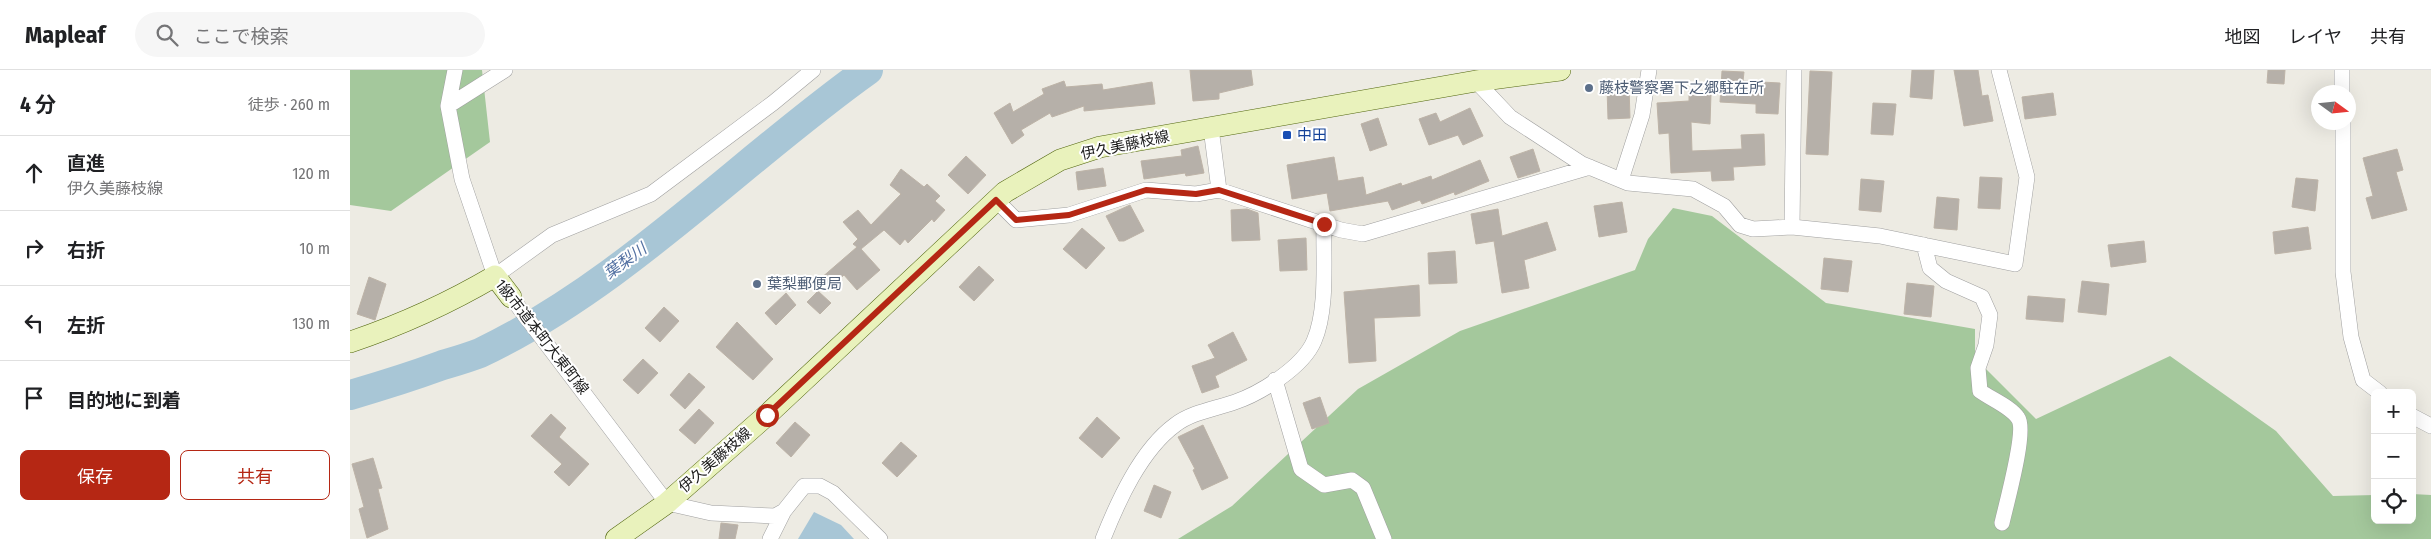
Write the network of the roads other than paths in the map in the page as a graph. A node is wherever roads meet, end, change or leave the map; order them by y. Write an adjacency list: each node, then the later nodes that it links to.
1 (455, 70): 12 (street)
2 (505, 70): 12 (street)
3 (813, 70): 22 (street)
4 (1560, 70): 9 (main road, 伊久美藤枝線)
5 (1649, 70): 16 (street)
6 (1794, 70): 20 (street)
7 (1999, 70): 21 (street)
8 (2342, 70): 11 (street)
9 (1513, 73): 10 (main road, 伊久美藤枝線)
10 (1476, 81): 13 (main road, 伊久美藤枝線); 15 (street)
11 (2342, 85)
12 (448, 106): 22 (street)
13 (1211, 128): 17 (street); 18 (main road, 伊久美藤枝線)
14 (2343, 130): 26 (street)
15 (1590, 167): 16 (street); 19 (street)
16 (1621, 180): 20 (street)
17 (1219, 190): 18 (street); 19 (street)
18 (996, 200): 29 (main road, 伊久美藤枝線)
19 (1324, 224): 25 (street)
20 (1792, 227): 21 (street)
21 (1924, 245): 31 (street)
22 (495, 276): 23 (main road, 1級市道本町大東町線); 24 (main road, 1級市道本町大東町線)
23 (511, 296): 29 (street, 1級市道本町大東町線)
24 (350, 342)
25 (1275, 380): 35 (street); 36 (street)
26 (2375, 389)
27 (2416, 418): 28 (street)
28 (2431, 426)
29 (667, 503): 30 (street); 32 (main road, 伊久美藤枝線)
30 (784, 511): 33 (street); 34 (street)
31 (2002, 523)
32 (616, 539)
33 (770, 539)
34 (880, 539)
35 (1103, 539)
36 (1384, 539)

